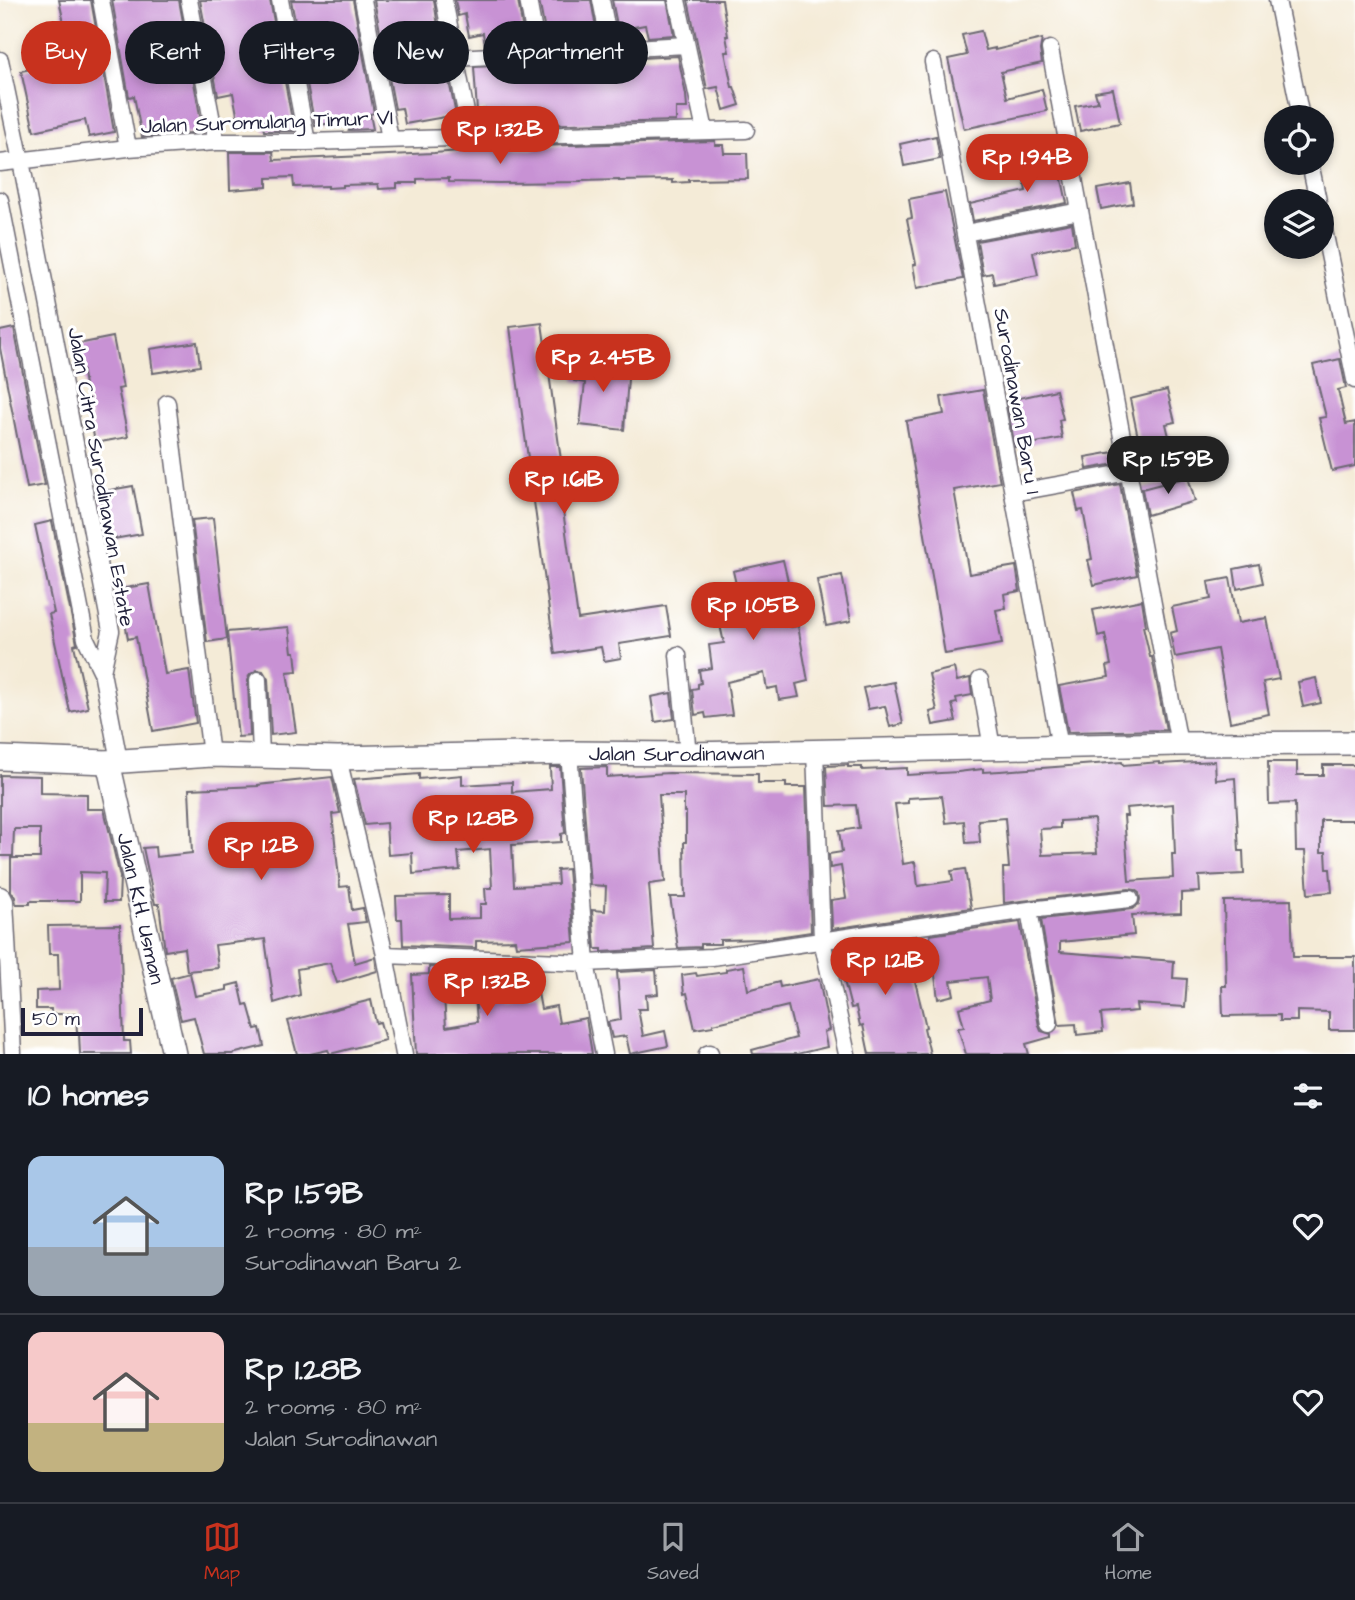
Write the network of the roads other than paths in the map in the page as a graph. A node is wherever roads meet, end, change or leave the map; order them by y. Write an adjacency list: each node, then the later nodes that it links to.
1 (101, 0): 26 (street)
2 (189, 0): 24 (street)
3 (280, 0): 25 (street)
4 (363, 0): 23 (street)
5 (444, 0): 10 (street)
6 (528, 0): 11 (street)
7 (601, 0): 12 (street)
8 (677, 0): 13 (street)
9 (1277, 0): 19 (street)
10 (448, 21)
11 (532, 21)
12 (605, 21)
13 (686, 45): 14 (street); 21 (street)
14 (648, 48)
15 (1050, 49): 30 (street)
16 (0, 60): 27 (street, Jalan Citra Surodinawan Estate)
17 (933, 62): 31 (street, Surodinawan Baru 1)
18 (460, 84): 22 (street)
19 (1299, 105)
20 (746, 130): 21 (street, Jalan Suromulang Timur VI)
21 (705, 131): 22 (street, Jalan Suromulang Timur VI)
22 (471, 138): 23 (street, Jalan Suromulang Timur VI)
23 (390, 139): 25 (street, Jalan Suromulang Timur VI)
24 (216, 142): 25 (street, Jalan Suromulang Timur VI); 26 (street, Jalan Suromulang Timur VI)
25 (307, 142)
26 (128, 148): 27 (street, Jalan Suromulang Timur VI)
27 (21, 161): 28 (street, Jalan Suromulang Timur VI); 38 (street, Jalan Citra Surodinawan Estate)
28 (0, 163)
29 (0, 200): 38 (street, Jalan Citra Surodinawan Estate)
30 (1080, 211): 31 (street); 35 (street)
31 (965, 233): 36 (street, Surodinawan Baru 1)
32 (1330, 259): 33 (street)
33 (1355, 380)
34 (167, 403): 48 (street)
35 (1129, 472): 36 (street); 42 (street)
36 (1013, 493): 43 (street, Surodinawan Baru 1)
37 (678, 655): 47 (street)
38 (102, 672): 52 (street)
39 (258, 680): 49 (street)
40 (980, 680): 44 (street)
41 (1355, 743): 42 (main road, Jalan Surodinawan)
42 (1179, 744): 43 (main road, Jalan Surodinawan)
43 (1060, 747): 44 (main road, Jalan Surodinawan)
44 (992, 748): 45 (main road, Jalan Surodinawan)
45 (815, 751): 47 (main road, Jalan Surodinawan); 56 (street)
46 (569, 753): 47 (main road, Jalan Surodinawan); 51 (main road, Jalan Surodinawan); 58 (street)
47 (688, 754)
48 (211, 755): 49 (main road, Jalan Surodinawan); 52 (main road, Jalan Surodinawan)
49 (261, 755): 51 (main road, Jalan Surodinawan)
50 (0, 758): 52 (main road, Jalan Surodinawan)
51 (338, 758): 57 (street)
52 (113, 761): 61 (main road, Jalan K.H. Usman)
53 (0, 895): 60 (street)
54 (1130, 900): 55 (street)
55 (1029, 910): 56 (street); 59 (street)
56 (822, 940): 58 (street); 64 (street)
57 (385, 955): 58 (street); 62 (street)
58 (586, 963): 63 (street)
59 (1049, 1024)
60 (13, 1054)
61 (174, 1054)
62 (404, 1054)
63 (604, 1054)
64 (847, 1054)

